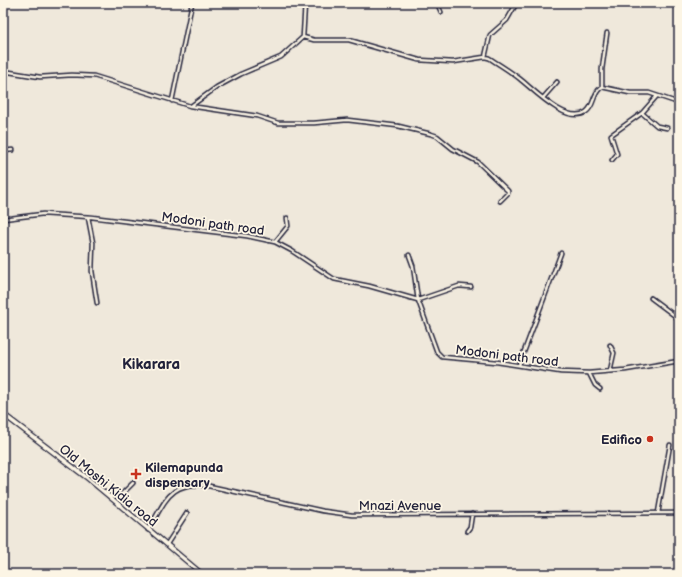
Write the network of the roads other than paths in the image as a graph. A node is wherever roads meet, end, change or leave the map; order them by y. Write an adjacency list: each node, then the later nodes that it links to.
1 (192, 3): 14 (street)
2 (305, 3): 7 (street)
3 (437, 3): 5 (street)
4 (514, 6): 8 (street)
5 (441, 12)
6 (607, 33): 11 (street)
7 (303, 37): 8 (street); 16 (street)
8 (485, 57): 13 (street)
9 (3, 71): 14 (street)
10 (557, 82): 13 (street)
11 (602, 87): 12 (street); 13 (street)
12 (657, 96): 15 (street); 17 (street)
13 (543, 98)
14 (172, 101): 16 (street)
15 (679, 103)
16 (190, 106): 22 (street)
17 (642, 113): 18 (street); 21 (street)
18 (667, 128)
19 (13, 150): 20 (street)
20 (3, 151)
21 (612, 160)
22 (500, 201)
23 (88, 217): 25 (street, Modoni path road); 26 (street, Modoni path road); 32 (street)
24 (287, 218): 26 (street)
25 (3, 219)
26 (275, 242): 31 (street, Modoni path road)
27 (561, 253): 36 (street)
28 (409, 255): 31 (street)
29 (472, 286): 31 (street)
30 (651, 298): 33 (street)
31 (418, 300): 36 (street, Modoni path road)
32 (97, 303)
33 (679, 319)
34 (610, 345): 37 (street)
35 (679, 361): 37 (street, Modoni path road)
36 (519, 365): 38 (street, Modoni path road)
37 (610, 371): 38 (street, Modoni path road)
38 (589, 373): 39 (street)
39 (600, 389)
40 (3, 414): 43 (street, Old Moshi Kidia road)
41 (670, 445): 45 (street)
42 (133, 483): 43 (street)
43 (108, 496): 48 (street, Old Moshi Kidia road)
44 (187, 513): 50 (street)
45 (658, 513): 46 (street, Mnazi Avenue); 47 (street, Mnazi Avenue)
46 (679, 513)
47 (472, 514): 48 (street, Mnazi Avenue); 49 (street)
48 (148, 530): 50 (street, Old Moshi Kidia road)
49 (467, 531)
50 (166, 545): 53 (street, Old Moshi Kidia road)
51 (3, 572): 52 (street)
52 (12, 574)
53 (202, 574)

